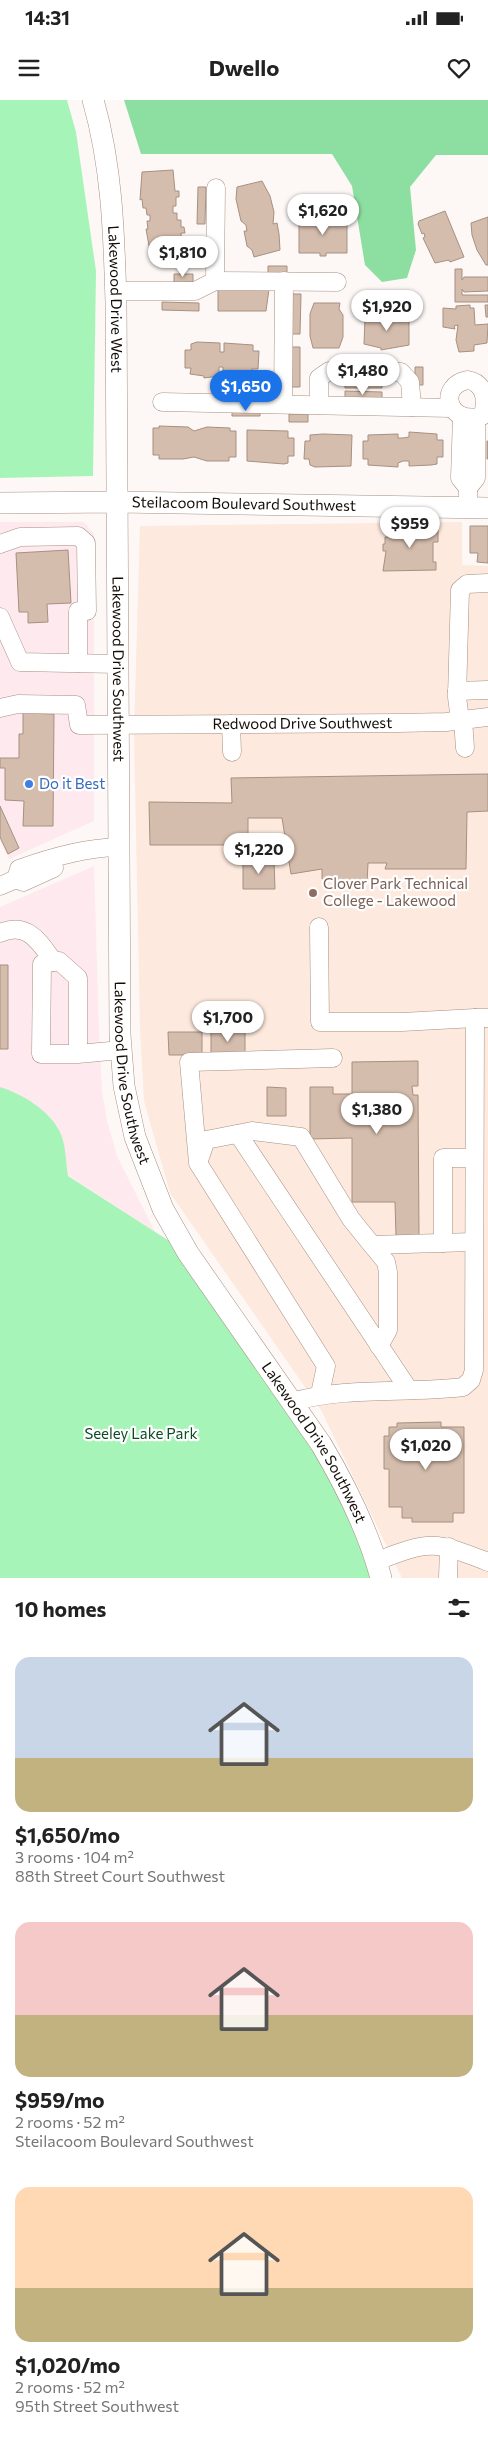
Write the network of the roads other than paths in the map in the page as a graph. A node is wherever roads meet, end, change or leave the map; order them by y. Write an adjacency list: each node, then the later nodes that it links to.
1 (93, 100): 6 (main road, Lakewood Drive West)
2 (216, 188): 3 (street)
3 (215, 281): 4 (street); 6 (street)
4 (284, 281): 5 (street); 8 (street)
5 (337, 282)
6 (116, 291): 13 (main road, Lakewood Drive West)
7 (162, 402): 8 (street)
8 (283, 404): 9 (street)
9 (319, 405): 10 (street); 10 (street)
10 (412, 407): 11 (street)
11 (473, 411): 12 (street)
12 (475, 501): 13 (main road, Steilacoom Boulevard Southwest)
13 (118, 502): 14 (main road, Steilacoom Boulevard Southwest); 19 (main road, Lakewood Drive Southwest)
14 (0, 503)
15 (0, 544): 18 (street)
16 (488, 583): 20 (street)
17 (0, 617): 18 (street)
18 (78, 663): 19 (street)
19 (117, 664): 25 (main road, Lakewood Drive Southwest)
20 (457, 690): 21 (street); 24 (street)
21 (488, 690)
22 (0, 708): 25 (street, Redwood Drive Southwest)
23 (488, 717): 24 (street, Redwood Drive Southwest)
24 (462, 720): 26 (street, Redwood Drive Southwest); 27 (street)
25 (117, 724): 26 (street, Redwood Drive Southwest); 29 (main road, Lakewood Drive Southwest)
26 (231, 724): 28 (street)
27 (465, 748)
28 (232, 752)
29 (118, 847): 30 (street); 35 (main road, Lakewood Drive Southwest)
30 (6, 879)
31 (319, 927): 34 (street)
32 (0, 932): 33 (street)
33 (54, 962): 36 (street); 36 (street)
34 (482, 1018): 39 (street)
35 (121, 1050): 36 (street); 47 (main road, Lakewood Drive Southwest)
36 (78, 1054)
37 (334, 1058): 40 (street)
38 (238, 1134): 40 (street); 43 (street); 44 (street)
39 (474, 1158): 41 (street); 42 (street)
40 (198, 1163): 46 (street)
41 (474, 1242): 42 (street); 45 (street)
42 (443, 1243): 43 (street)
43 (372, 1245): 44 (street)
44 (379, 1346): 45 (street)
45 (409, 1390): 46 (street)
46 (320, 1394): 47 (street)
47 (291, 1402): 50 (main road, Lakewood Drive Southwest)
48 (450, 1547): 49 (street); 50 (street); 51 (street)
49 (488, 1562)
50 (379, 1570)
51 (448, 1578)

